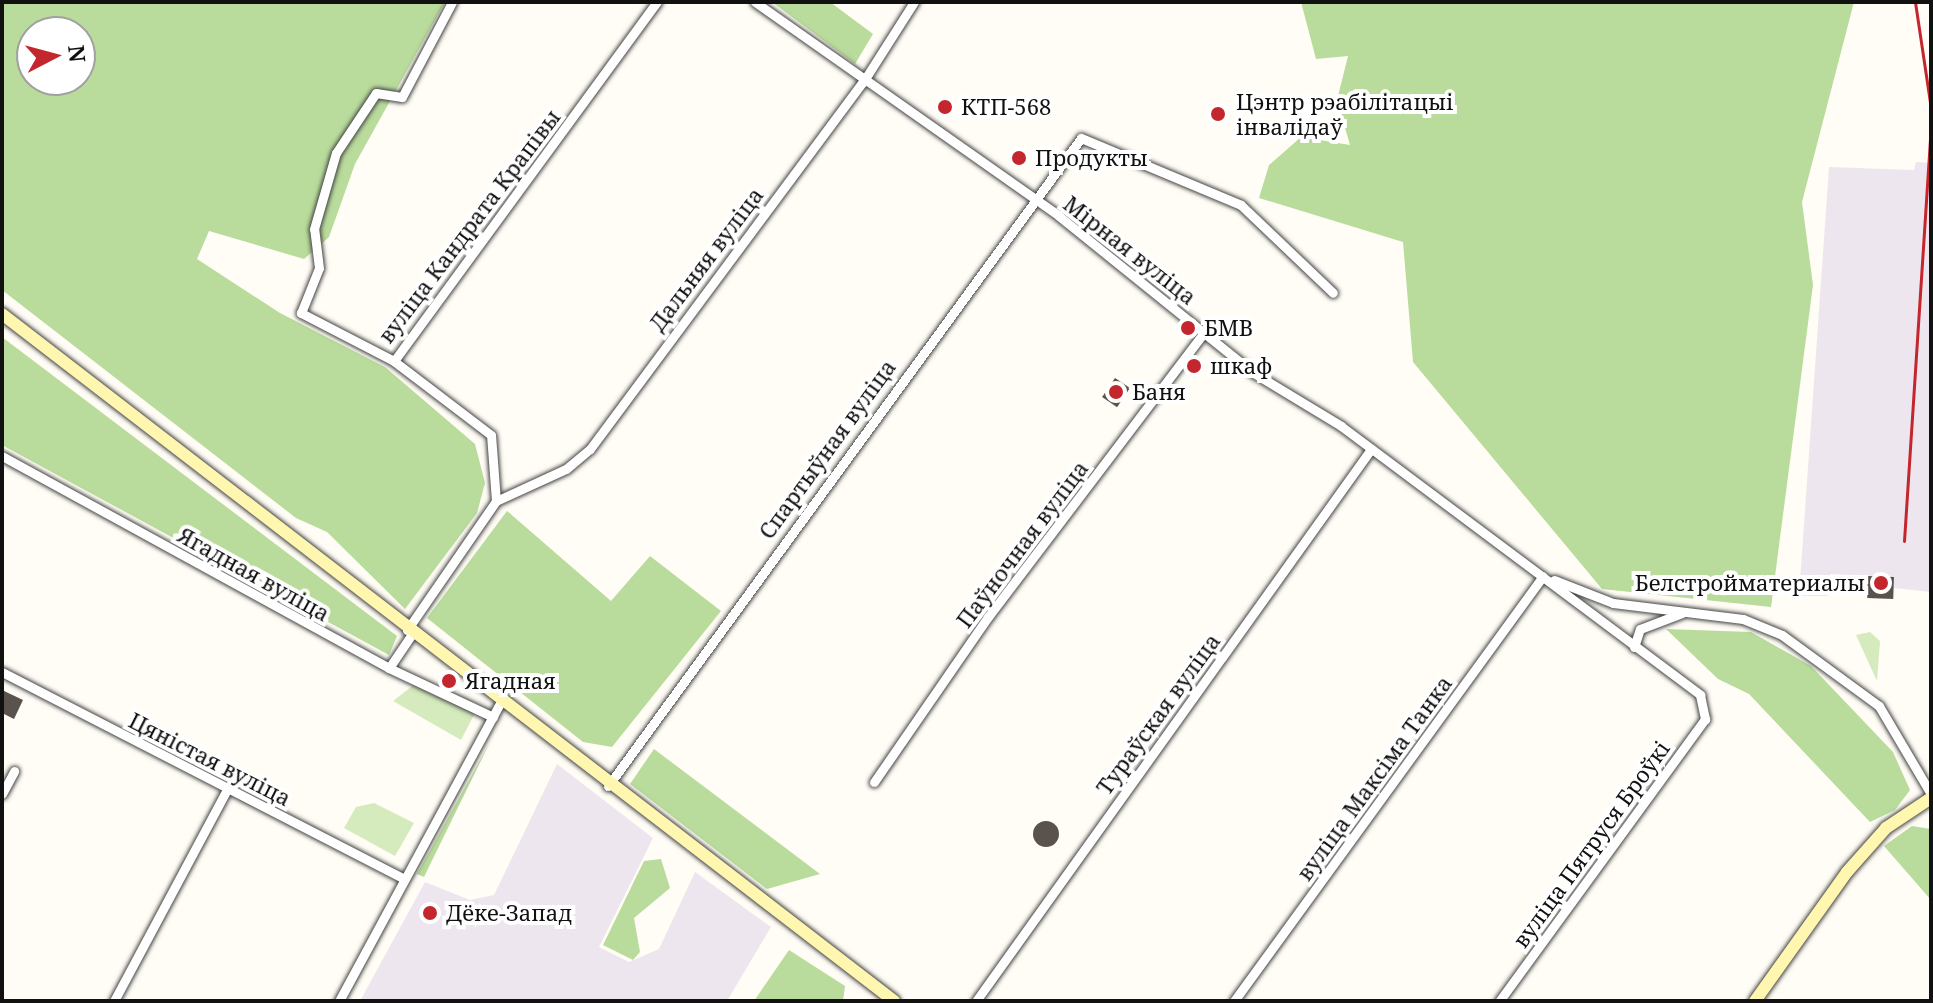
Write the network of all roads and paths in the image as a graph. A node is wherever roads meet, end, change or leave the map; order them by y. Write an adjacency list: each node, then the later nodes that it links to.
1 (452, 2): 10 (street, вуліца Кандрата Крапівы)
2 (657, 2): 10 (street, вуліца Кандрата Крапівы)
3 (755, 2): 5 (street, Мірная вуліца)
4 (914, 2): 5 (street, Дальняя вуліца)
5 (863, 82): 6 (street, Мірная вуліца); 13 (street, Дальняя вуліца)
6 (1031, 199): 7 (street, Спартыўная вуліца); 9 (street, Мірная вуліца); 25 (street, Спартыўная вуліца)
7 (1333, 293)
8 (2, 314): 16 (main road)
9 (1205, 331): 11 (street, Мірная вуліца); 24 (street, Паўночная вуліца)
10 (394, 361): 13 (street)
11 (1371, 449): 14 (street, Мірная вуліца); 33 (street, Тураўская вуліца)
12 (2, 456): 18 (street, Ягадная вуліца)
13 (496, 501): 16 (street)
14 (1543, 576): 15 (street); 17 (street, Мірная вуліца); 34 (street, вуліца Максіма Танка)
15 (1689, 611): 17 (street); 28 (street)
16 (409, 632): 18 (street); 20 (main road)
17 (1634, 647): 21 (street, Мірная вуліца)
18 (389, 668): 22 (street, Ягадная вуліца)
19 (2, 672): 26 (street, Цяністая вуліца)
20 (501, 702): 22 (street); 25 (main road)
21 (1707, 706): 35 (street, вуліца Пятруся Броўкі)
22 (493, 717): 29 (street)
23 (14, 771): 27 (street)
24 (874, 782)
25 (608, 786): 32 (main road)
26 (227, 789): 29 (street, Цяністая вуліца); 30 (street)
27 (2, 794)
28 (1931, 796): 36 (main road)
29 (403, 878): 31 (street)
30 (114, 1001)
31 (339, 1001)
32 (894, 1001)
33 (976, 1001)
34 (1234, 1001)
35 (1499, 1001)
36 (1755, 1001)

